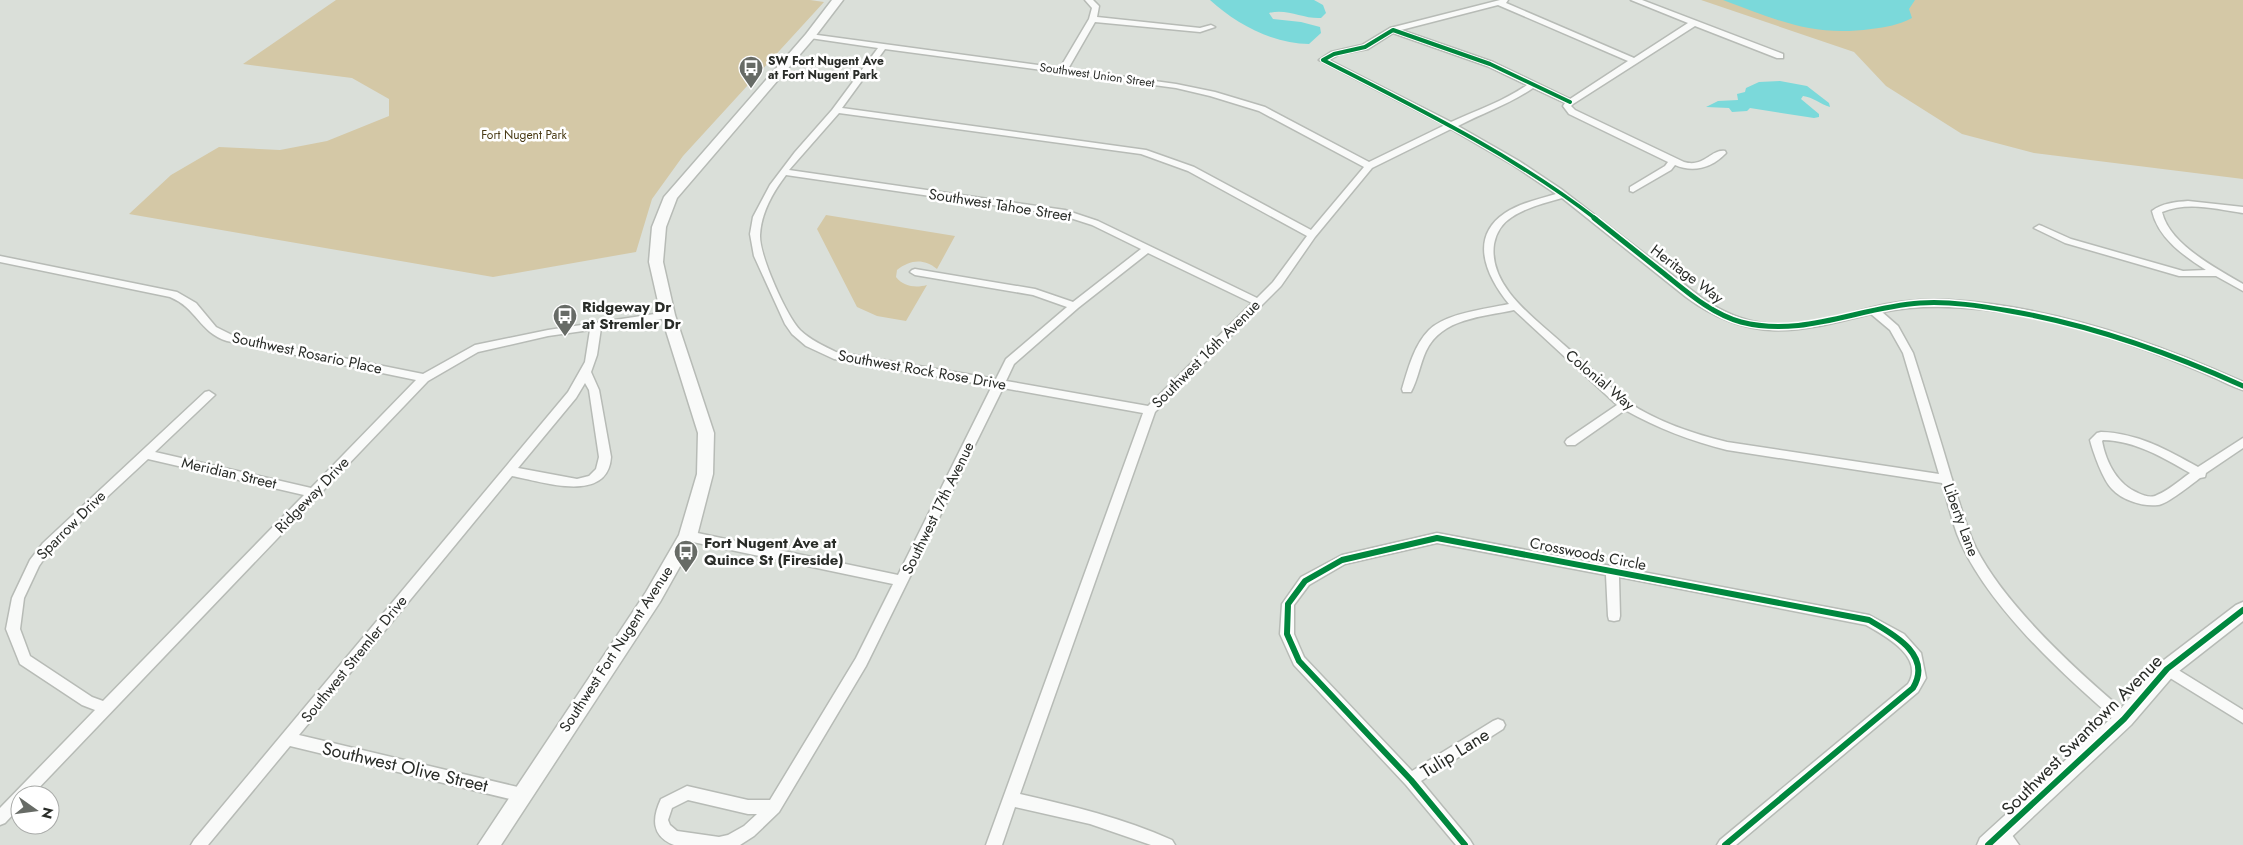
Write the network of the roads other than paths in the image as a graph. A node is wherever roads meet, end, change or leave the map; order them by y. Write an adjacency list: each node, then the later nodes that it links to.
1 (838, 0): 10 (street, Southwest Fort Nugent Avenue)
2 (1089, 0): 6 (street)
3 (1510, 0): 5 (street)
4 (1635, 0): 7 (street)
5 (1500, 3): 9 (street); 13 (street)
6 (1093, 19): 8 (street); 14 (street)
7 (1694, 23): 12 (street); 13 (street)
8 (1211, 27)
9 (1393, 30): 15 (street); 18 (street)
10 (810, 36): 11 (street, Southwest Union Street); 37 (street, Southwest Fort Nugent Avenue)
11 (882, 47): 14 (street, Southwest Union Street); 17 (street, Southwest Rock Rose Drive)
12 (1780, 56)
13 (1634, 61): 16 (street)
14 (1063, 70): 21 (street, Southwest Union Street)
15 (1532, 85): 16 (street); 18 (street, Southwest 16th Avenue)
16 (1570, 102): 20 (street)
17 (836, 110): 22 (street, Southwest Rock Rose Drive); 27 (street)
18 (1451, 126): 21 (street, Southwest 16th Avenue); 24 (street)
19 (1722, 153): 20 (street)
20 (1673, 161): 23 (street)
21 (1369, 166): 27 (street, Southwest 16th Avenue)
22 (784, 172): 28 (street, Southwest Tahoe Street); 41 (street, Southwest Rock Rose Drive)
23 (1633, 189)
24 (1563, 195): 35 (street, Colonial Way); 36 (street, Heritage Way)
25 (2243, 210): 31 (street)
26 (2039, 228): 31 (street)
27 (1312, 235): 33 (street, Southwest 16th Avenue)
28 (1147, 249): 33 (street, Southwest Tahoe Street); 34 (street, Southwest 17th Avenue)
29 (0, 259): 40 (street, Southwest Rosario Place)
30 (915, 272): 34 (street)
31 (2216, 272): 32 (street)
32 (2243, 288)
33 (1258, 302): 46 (street, Southwest 16th Avenue)
34 (1074, 306): 41 (street, Southwest 17th Avenue)
35 (1516, 306): 43 (street); 45 (street, Colonial Way)
36 (1873, 310): 42 (street); 52 (street, Liberty Lane)
37 (668, 315): 38 (street, Ridgeway Drive); 54 (street, Southwest Fort Nugent Avenue)
38 (596, 326): 39 (street, Southwest Stremler Drive); 40 (street, Ridgeway Drive)
39 (587, 374): 50 (street, Southwest Stremler Drive); 50 (street)
40 (424, 378): 53 (street, Ridgeway Drive)
41 (1000, 383): 46 (street, Southwest Rock Rose Drive); 56 (street, Southwest 17th Avenue)
42 (2243, 386)
43 (1406, 389)
44 (209, 395): 49 (street, Sparrow Drive)
45 (1624, 405): 47 (street); 52 (street, Colonial Way)
46 (1150, 410): 68 (street, Southwest 16th Avenue)
47 (1571, 442)
48 (2243, 442): 51 (street)
49 (144, 454): 53 (street, Meridian Street); 60 (street, Sparrow Drive)
50 (508, 471): 64 (street, Southwest Stremler Drive)
51 (2201, 474): 51 (street)
52 (1946, 479): 61 (street, Liberty Lane)
53 (315, 493): 60 (street, Ridgeway Drive)
54 (688, 536): 56 (street); 67 (street, Southwest Fort Nugent Avenue)
55 (1612, 572): 58 (street); 65 (street, Crosswoods Circle); 78 (street, Crosswoods Circle)
56 (902, 581): 69 (street, Southwest 17th Avenue)
57 (2243, 610): 59 (street, Southwest Swantown Avenue)
58 (1614, 616)
59 (2166, 669): 61 (street, Southwest Swantown Avenue); 62 (street)
60 (105, 708): 66 (street, Ridgeway Drive)
61 (2124, 718): 72 (street, Southwest Swantown Avenue)
62 (2243, 718)
63 (1498, 725): 65 (street, Tulip Lane)
64 (288, 739): 67 (street, Southwest Olive Street); 73 (street, Southwest Stremler Drive)
65 (1411, 780): 77 (street, Crosswoods Circle)
66 (32, 785)
67 (522, 795): 74 (street, Southwest Fort Nugent Avenue)
68 (1011, 799): 75 (street, Southwest 16th Avenue); 76 (street)
69 (774, 807): 69 (street, Southwest 17th Avenue)
70 (10, 808): 71 (street, Ridgeway Drive)
71 (0, 818)
72 (2001, 841)
73 (199, 845)
74 (489, 845)
75 (994, 845)
76 (1167, 845)
77 (1464, 845)
78 (1725, 845)

